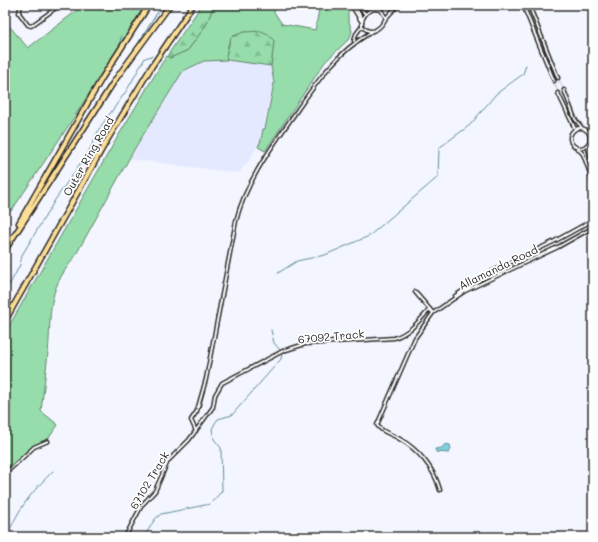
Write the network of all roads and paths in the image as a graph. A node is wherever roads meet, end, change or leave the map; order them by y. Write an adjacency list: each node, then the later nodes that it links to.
1 (21, 5): 2 (street)
2 (60, 5)
3 (149, 5): 37 (highway)
4 (170, 5): 37 (highway, Outer Ring Road)
5 (194, 5): 43 (highway, Outer Ring Road)
6 (352, 5): 21 (street)
7 (360, 5): 19 (street)
8 (366, 5): 18 (street)
9 (371, 5): 15 (street)
10 (385, 5): 16 (street)
11 (398, 5): 20 (street)
12 (523, 5): 26 (street)
13 (529, 5): 17 (street)
14 (537, 5): 17 (street)
15 (374, 9): 16 (street); 18 (street)
16 (379, 9): 20 (street)
17 (531, 9): 25 (street)
18 (370, 11): 19 (street)
19 (365, 14): 21 (street)
20 (386, 18): 23 (street)
21 (362, 20): 22 (street)
22 (362, 26): 23 (street); 24 (street)
23 (371, 32): 24 (street)
24 (354, 42): 45 (street)
25 (558, 78)
26 (554, 81)
27 (564, 90): 29 (street)
28 (558, 93): 30 (street)
29 (582, 128): 30 (street); 31 (street)
30 (575, 129): 32 (street)
31 (587, 145): 32 (street); 33 (street)
32 (576, 147): 34 (street)
33 (593, 165)
34 (593, 182)
35 (593, 220): 40 (street, Allamanda Road)
36 (593, 228): 40 (street, Allamanda Road)
37 (17, 231): 38 (highway, Outer Ring Road)
38 (5, 250)
39 (415, 292): 41 (street)
40 (449, 301): 42 (street)
41 (430, 309): 42 (street); 44 (street, 67092 Track)
42 (433, 313): 48 (street)
43 (5, 321)
44 (215, 395): 45 (street, 67102 Track)
45 (196, 431): 49 (street, 67102 Track)
46 (48, 441): 47 (street)
47 (5, 474)
48 (440, 490)
49 (125, 537)

